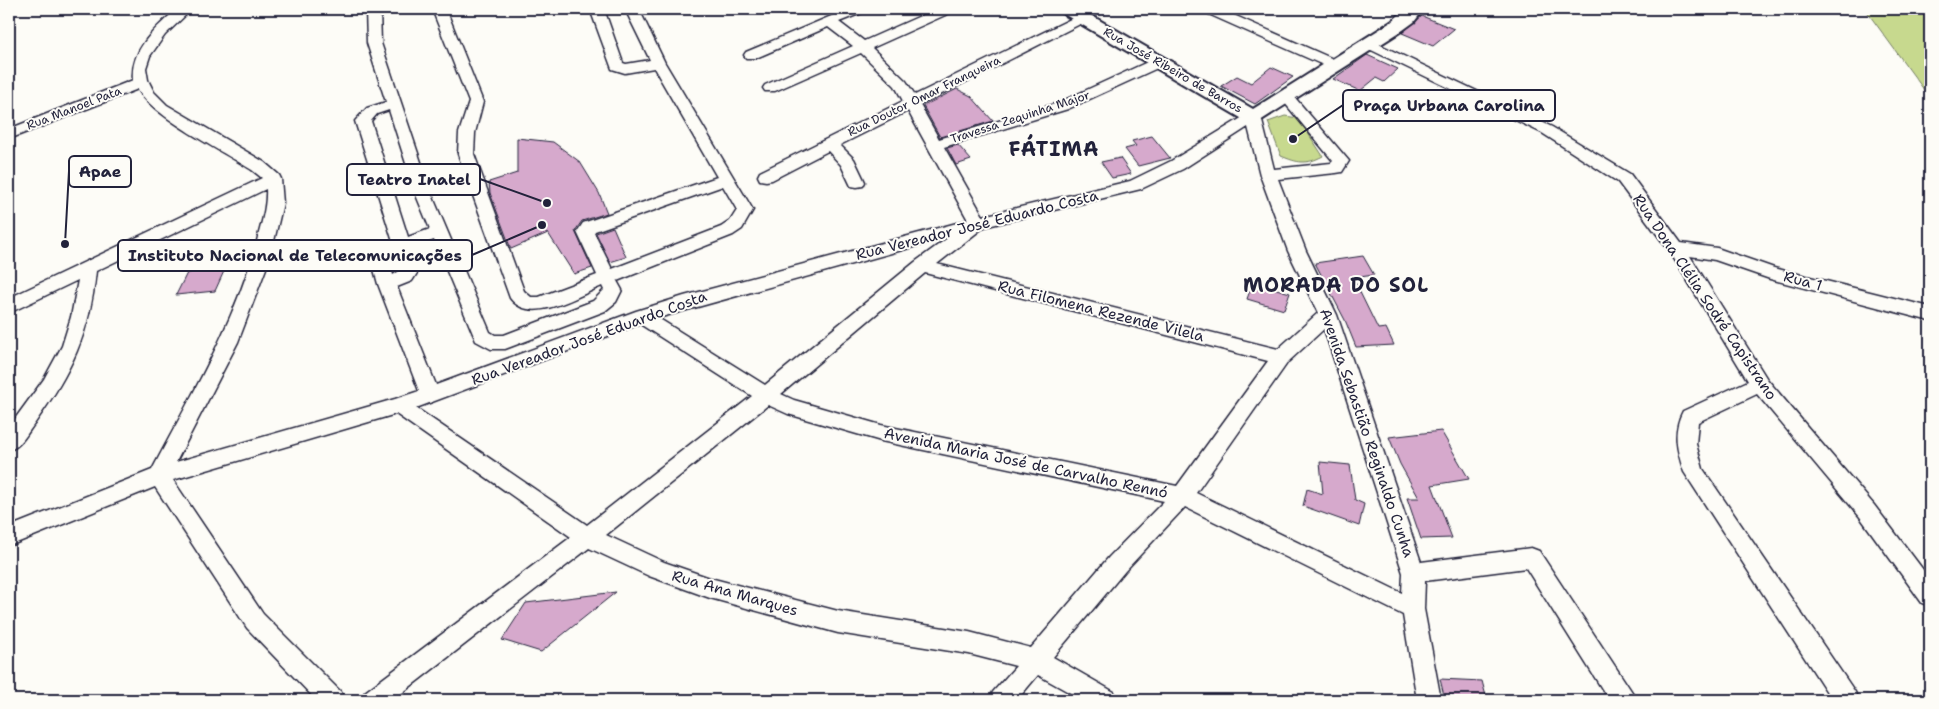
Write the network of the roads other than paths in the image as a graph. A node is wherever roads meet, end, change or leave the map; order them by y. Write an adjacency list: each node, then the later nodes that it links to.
1 (185, 9): 18 (street)
2 (373, 9): 22 (street)
3 (438, 9): 38 (street)
4 (859, 9): 11 (street)
5 (947, 9): 13 (street)
6 (1209, 9): 17 (street)
7 (1415, 9): 12 (main road)
8 (632, 11): 10 (street); 16 (street)
9 (1075, 13): 15 (main road, Rua José Ribeiro de Barros); 21 (street, Rua Doutor Omar Franqueira)
10 (599, 14): 16 (street)
11 (830, 22): 13 (street); 14 (street)
12 (1368, 43): 17 (main road); 35 (street, Rua Dona Clélia Sodré Capistrano)
13 (863, 47): 19 (street); 21 (street)
14 (751, 55)
15 (1160, 62): 23 (main road, Rua José Ribeiro de Barros); 26 (street, Travessa Zequinha Major)
16 (658, 63): 30 (street)
17 (1335, 65): 20 (main road)
18 (140, 83): 24 (street, Rua Manoel Pata); 29 (street)
19 (770, 88)
20 (1286, 96): 23 (main road); 27 (street)
21 (911, 102): 25 (street, Rua Doutor Omar Franqueira); 26 (street)
22 (394, 105): 33 (street); 34 (street)
23 (1253, 117): 27 (street, Avenida Sebastião Reginaldo Cunha); 32 (street, Rua Vereador José Eduardo Costa)
24 (9, 134)
25 (829, 143): 28 (street, Rua Doutor Omar Franqueira); 31 (street)
26 (935, 145): 32 (street)
27 (1268, 175): 42 (street, Avenida Sebastião Reginaldo Cunha)
28 (766, 176)
29 (273, 179): 37 (street); 50 (street)
30 (727, 180): 38 (street); 38 (street)
31 (857, 182)
32 (978, 223): 36 (street); 43 (street, Rua Vereador José Eduardo Costa)
33 (440, 232): 34 (street); 38 (street)
34 (403, 244): 39 (street); 39 (street)
35 (1676, 248): 41 (street, Rua 1); 45 (street, Rua Dona Clélia Sodré Capistrano)
36 (921, 266): 44 (street, Rua Filomena Rezende Vilela); 47 (street)
37 (88, 268): 40 (street); 49 (street)
38 (607, 278)
39 (387, 284): 46 (street)
40 (9, 306)
41 (1930, 314)
42 (1328, 315): 44 (street); 54 (street, Avenida Sebastião Reginaldo Cunha)
43 (642, 316): 46 (street, Rua Vereador José Eduardo Costa); 47 (street, Avenida Maria José de Carvalho Rennó)
44 (1281, 356): 51 (street)
45 (1760, 384): 55 (street, Rua Dona Clélia Sodré Capistrano); 64 (street)
46 (430, 395): 48 (street, Rua Vereador José Eduardo Costa)
47 (766, 395): 51 (street, Avenida Maria José de Carvalho Rennó); 53 (street)
48 (399, 406): 50 (street, Rua Vereador José Eduardo Costa); 53 (street, Rua Ana Marques)
49 (9, 442)
50 (159, 476): 52 (street, Rua Vereador José Eduardo Costa); 58 (street)
51 (1182, 496): 56 (street, Avenida Maria José de Carvalho Rennó); 57 (street)
52 (9, 537)
53 (588, 537): 57 (street, Rua Ana Marques); 59 (street)
54 (1414, 573): 56 (street, Avenida Sebastião Reginaldo Cunha); 63 (street)
55 (1930, 596)
56 (1413, 609): 62 (street, Avenida Sebastião Reginaldo Cunha)
57 (1035, 660): 60 (street); 61 (street, Rua Ana Marques)
58 (332, 700)
59 (374, 700)
60 (1002, 700)
61 (1104, 700)
62 (1429, 700)
63 (1623, 700)
64 (1846, 700)

